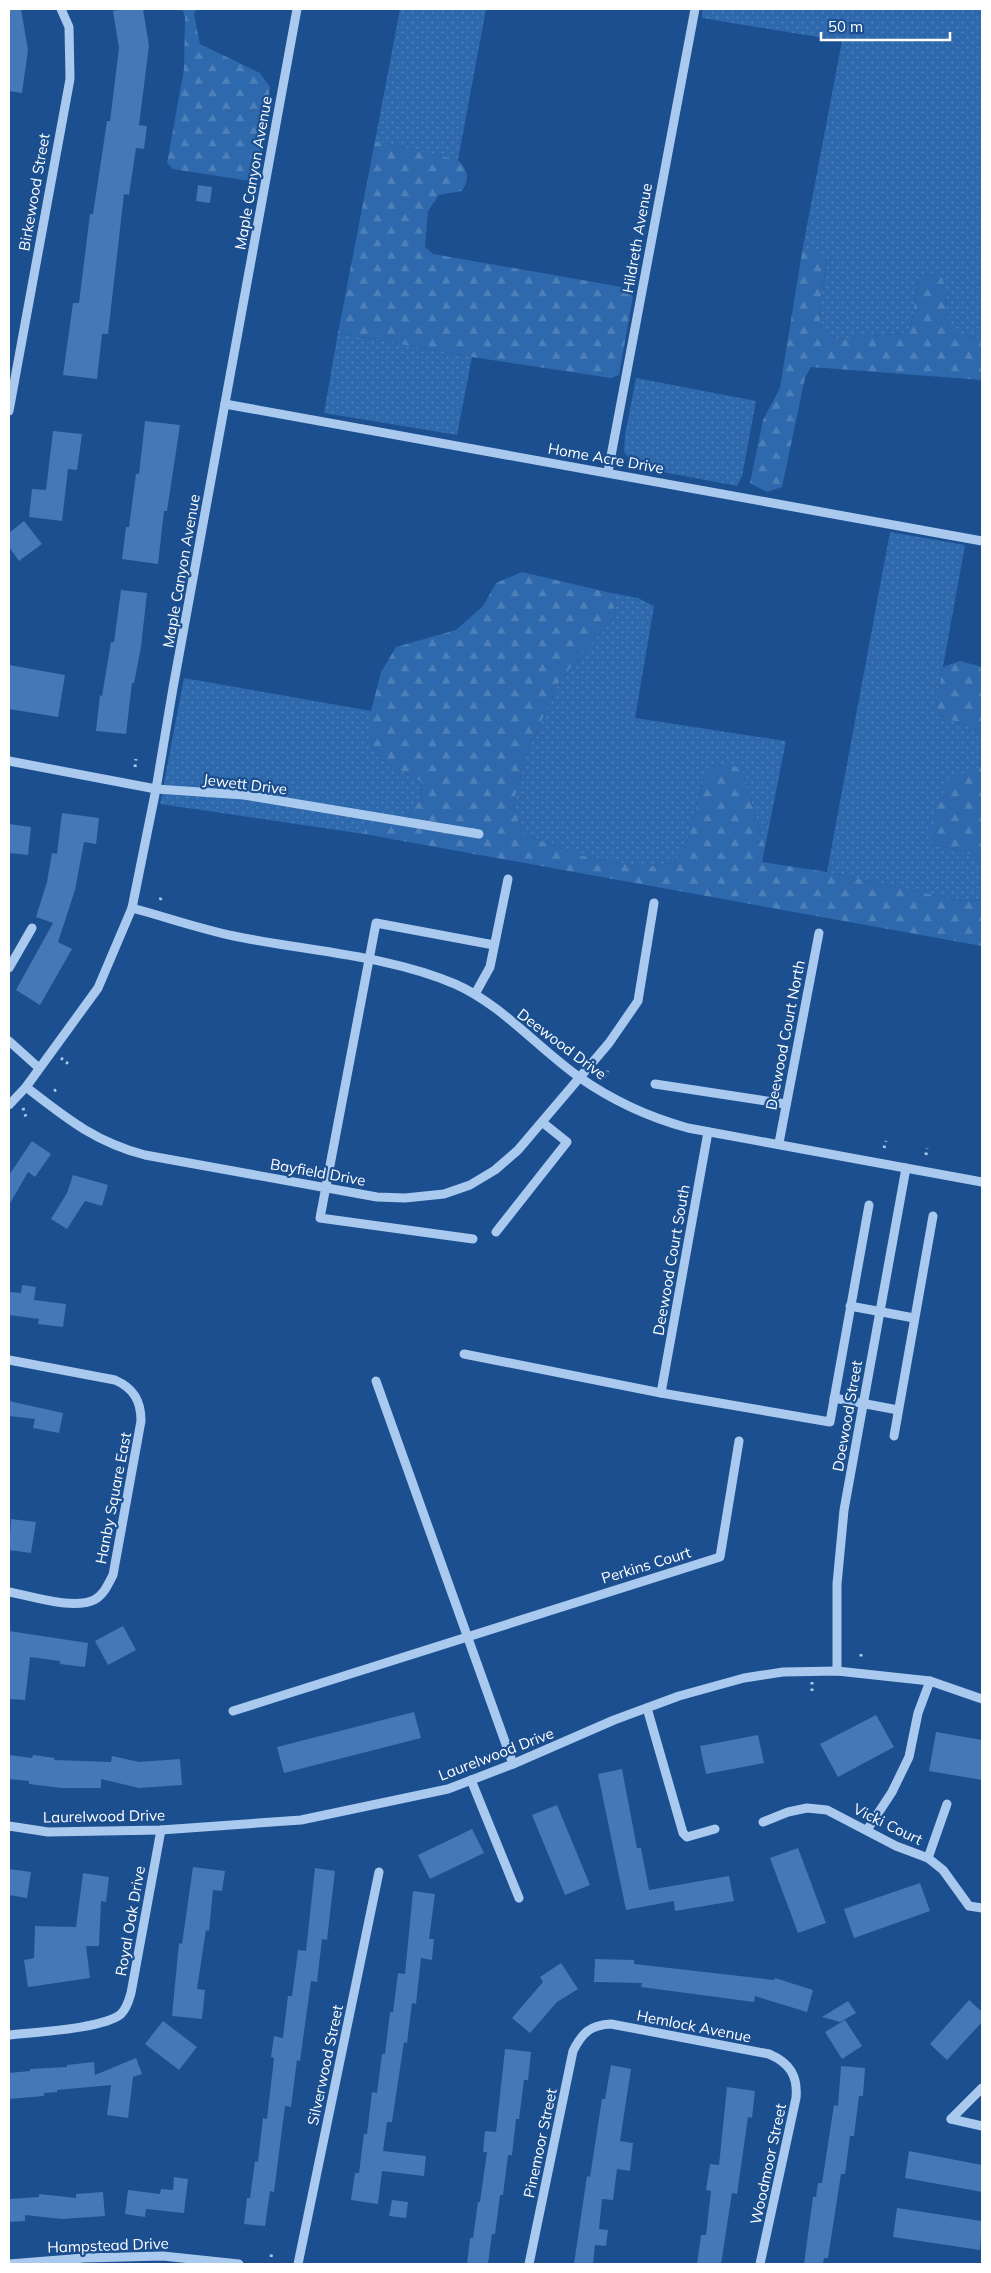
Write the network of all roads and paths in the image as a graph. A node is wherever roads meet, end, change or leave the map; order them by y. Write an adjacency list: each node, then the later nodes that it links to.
1 (61, 9): 5 (street, Birkewood Street)
2 (297, 9): 4 (street, Maple Canyon Avenue)
3 (695, 9): 6 (street, Hildreth Avenue)
4 (225, 404): 6 (street, Home Acre Drive); 11 (street, Maple Canyon Avenue)
5 (9, 411)
6 (608, 472): 7 (street, Home Acre Drive)
7 (982, 541)
8 (136, 760): 10 (path)
9 (9, 761): 11 (street, Jewett Drive)
10 (135, 767)
11 (156, 789): 12 (street, Jewett Drive); 17 (street, Maple Canyon Avenue)
12 (479, 834)
13 (508, 879): 20 (street)
14 (162, 896): 15 (path)
15 (160, 900)
16 (654, 903): 31 (street, Bayfield Drive)
17 (132, 908): 21 (street, Deewood Drive); 29 (street, Maple Canyon Avenue)
18 (32, 928): 22 (street)
19 (819, 933): 37 (street, Deewood Court North)
20 (494, 944): 21 (street); 23 (street)
21 (368, 960): 23 (street, Deewood Drive); 50 (street)
22 (9, 968)
23 (475, 994): 31 (street, Deewood Drive)
24 (9, 1040): 29 (street)
25 (575, 1046): 26 (path)
26 (570, 1051)
27 (61, 1058): 28 (path)
28 (72, 1066)
29 (39, 1068): 34 (street, Maple Canyon Avenue)
30 (608, 1071): 32 (path)
31 (579, 1077): 41 (street, Bayfield Drive); 42 (street, Deewood Drive)
32 (604, 1077)
33 (655, 1084): 37 (street)
34 (26, 1087): 38 (street, Maple Canyon Avenue); 50 (street, Bayfield Drive)
35 (59, 1088): 36 (path)
36 (54, 1091)
37 (786, 1104): 44 (street, Deewood Court North)
38 (9, 1105)
39 (23, 1106): 40 (path)
40 (26, 1117)
41 (542, 1122): 50 (street, Bayfield Drive); 53 (street)
42 (708, 1132): 44 (street, Deewood Drive); 61 (street, Deewood Court South)
43 (886, 1141): 45 (path)
44 (778, 1143): 48 (street, Deewood Drive)
45 (884, 1148)
46 (927, 1148): 47 (path)
47 (926, 1155)
48 (906, 1168): 49 (street, Deewood Drive); 56 (street, Doewood Street)
49 (982, 1182)
50 (325, 1188): 54 (street)
51 (869, 1205): 55 (street)
52 (933, 1216): 57 (street)
53 (496, 1232)
54 (473, 1239)
55 (850, 1306): 56 (street); 62 (street)
56 (880, 1312): 57 (street); 63 (street, Doewood Street)
57 (914, 1318): 64 (street)
58 (464, 1354): 61 (street)
59 (9, 1360): 67 (street, Hanby Square East)
60 (376, 1381): 68 (street)
61 (661, 1393): 62 (street)
62 (834, 1398): 63 (street)
63 (863, 1403): 64 (street); 71 (street, Doewood Street)
64 (898, 1410): 65 (street)
65 (894, 1436)
66 (739, 1441): 68 (street, Perkins Court)
67 (9, 1592)
68 (468, 1636): 77 (street, Perkins Court); 78 (street)
69 (861, 1654): 70 (path)
70 (861, 1660)
71 (837, 1671): 73 (street, Laurelwood Drive); 76 (street, Laurelwood Drive)
72 (812, 1681): 74 (path)
73 (930, 1682): 75 (street, Laurelwood Drive); 85 (street)
74 (812, 1691)
75 (982, 1699)
76 (647, 1708): 78 (street, Laurelwood Drive); 84 (street)
77 (233, 1711)
78 (514, 1764): 79 (street, Laurelwood Drive)
79 (471, 1780): 83 (street, Laurelwood Drive); 88 (street)
80 (946, 1804): 86 (street)
81 (763, 1822): 85 (street, Vicki Court)
82 (9, 1826): 83 (street, Laurelwood Drive)
83 (161, 1830): 91 (street, Royal Oak Drive)
84 (714, 1830)
85 (867, 1830): 86 (street, Vicki Court)
86 (928, 1858): 89 (street, Vicki Court)
87 (379, 1872): 99 (street, Silverwood Street)
88 (519, 1898)
89 (982, 1908)
90 (587, 2031): 92 (street, Hemlock Avenue); 100 (street, Pinemoor Street)
91 (9, 2035)
92 (792, 2070): 101 (street, Woodmoor Street)
93 (982, 2088): 94 (street)
94 (982, 2126)
95 (272, 2252): 96 (path)
96 (271, 2257)
97 (9, 2264): 98 (street, Hampstead Drive)
98 (239, 2264)
99 (298, 2264)
100 (529, 2264)
101 (760, 2264)

